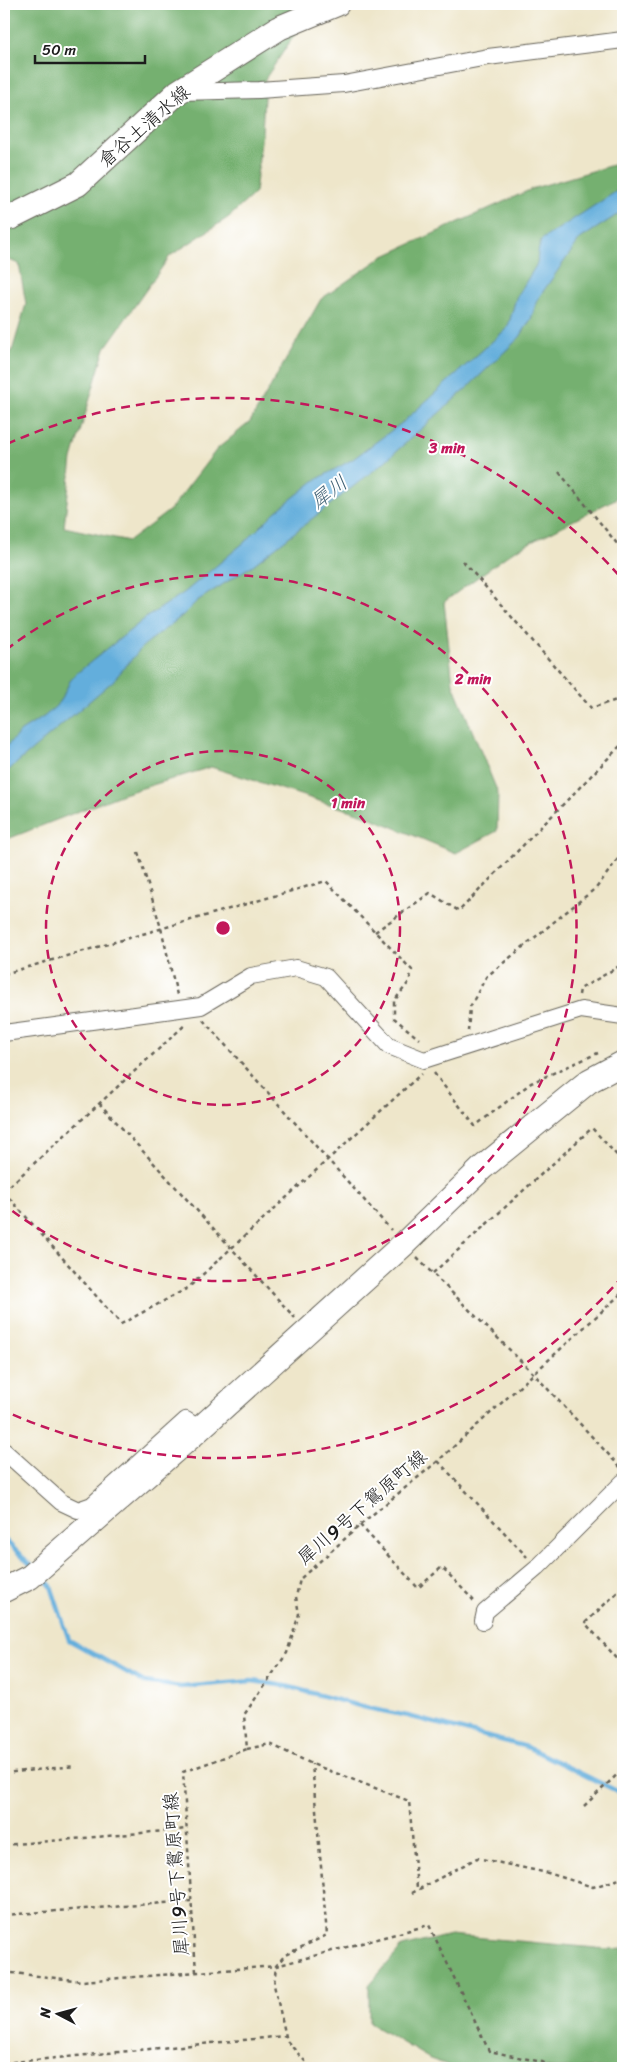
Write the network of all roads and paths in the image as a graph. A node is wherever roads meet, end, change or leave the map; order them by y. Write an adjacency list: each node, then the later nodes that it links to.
1 (337, 4): 3 (street, 倉谷土清水線)
2 (623, 40): 3 (street)
3 (178, 92): 4 (street, 倉谷土清水線)
4 (4, 219)
5 (559, 472): 6 (path)
6 (623, 551)
7 (463, 561): 8 (path)
8 (623, 698)
9 (623, 743): 13 (path)
10 (138, 852): 12 (path)
11 (623, 852): 22 (path)
12 (161, 928): 13 (path); 15 (path); 16 (path)
13 (375, 932): 21 (path)
14 (623, 964): 18 (path)
15 (4, 974)
16 (180, 1008): 17 (street); 20 (street)
17 (199, 1009): 24 (street); 26 (path); 27 (path)
18 (576, 1012): 19 (street); 22 (street)
19 (623, 1016)
20 (4, 1033)
21 (419, 1039)
22 (466, 1048): 24 (street)
23 (600, 1052): 24 (path)
24 (424, 1060): 27 (path)
25 (623, 1063): 30 (street)
26 (98, 1103): 29 (path); 33 (path)
27 (328, 1159): 29 (path); 30 (path)
28 (623, 1162): 31 (path)
29 (4, 1191)
30 (404, 1244): 31 (path); 33 (street)
31 (433, 1274): 34 (path)
32 (623, 1292): 34 (path, 犀川9号下鴛原町線)
33 (307, 1330): 35 (street)
34 (532, 1373): 37 (path, 犀川9号下鴛原町線); 38 (path)
35 (197, 1431): 36 (street); 43 (street)
36 (4, 1451)
37 (438, 1461): 40 (path, 犀川9号下鴛原町線); 41 (path)
38 (623, 1470)
39 (623, 1482): 41 (street)
40 (360, 1525): 44 (path); 46 (path, 犀川9号下鴛原町線)
41 (537, 1568): 44 (street)
42 (623, 1587): 45 (path)
43 (4, 1590)
44 (484, 1617)
45 (623, 1665)
46 (247, 1749): 47 (path); 52 (path, 犀川9号下鴛原町線)
47 (312, 1764): 55 (path); 59 (path)
48 (76, 1766): 50 (path)
49 (623, 1770): 51 (path)
50 (4, 1773)
51 (584, 1806)
52 (187, 1829): 53 (path); 57 (path, 犀川9号下鴛原町線)
53 (4, 1845)
54 (623, 1878): 56 (path)
55 (417, 1888)
56 (412, 1893)
57 (191, 1901): 58 (path); 61 (path, 犀川9号下鴛原町線)
58 (4, 1915)
59 (276, 1966): 61 (path); 62 (path); 65 (path)
60 (4, 1972): 61 (path)
61 (196, 1972)
62 (285, 2036): 63 (path); 64 (path)
63 (4, 2063)
64 (311, 2068)
65 (557, 2068)

